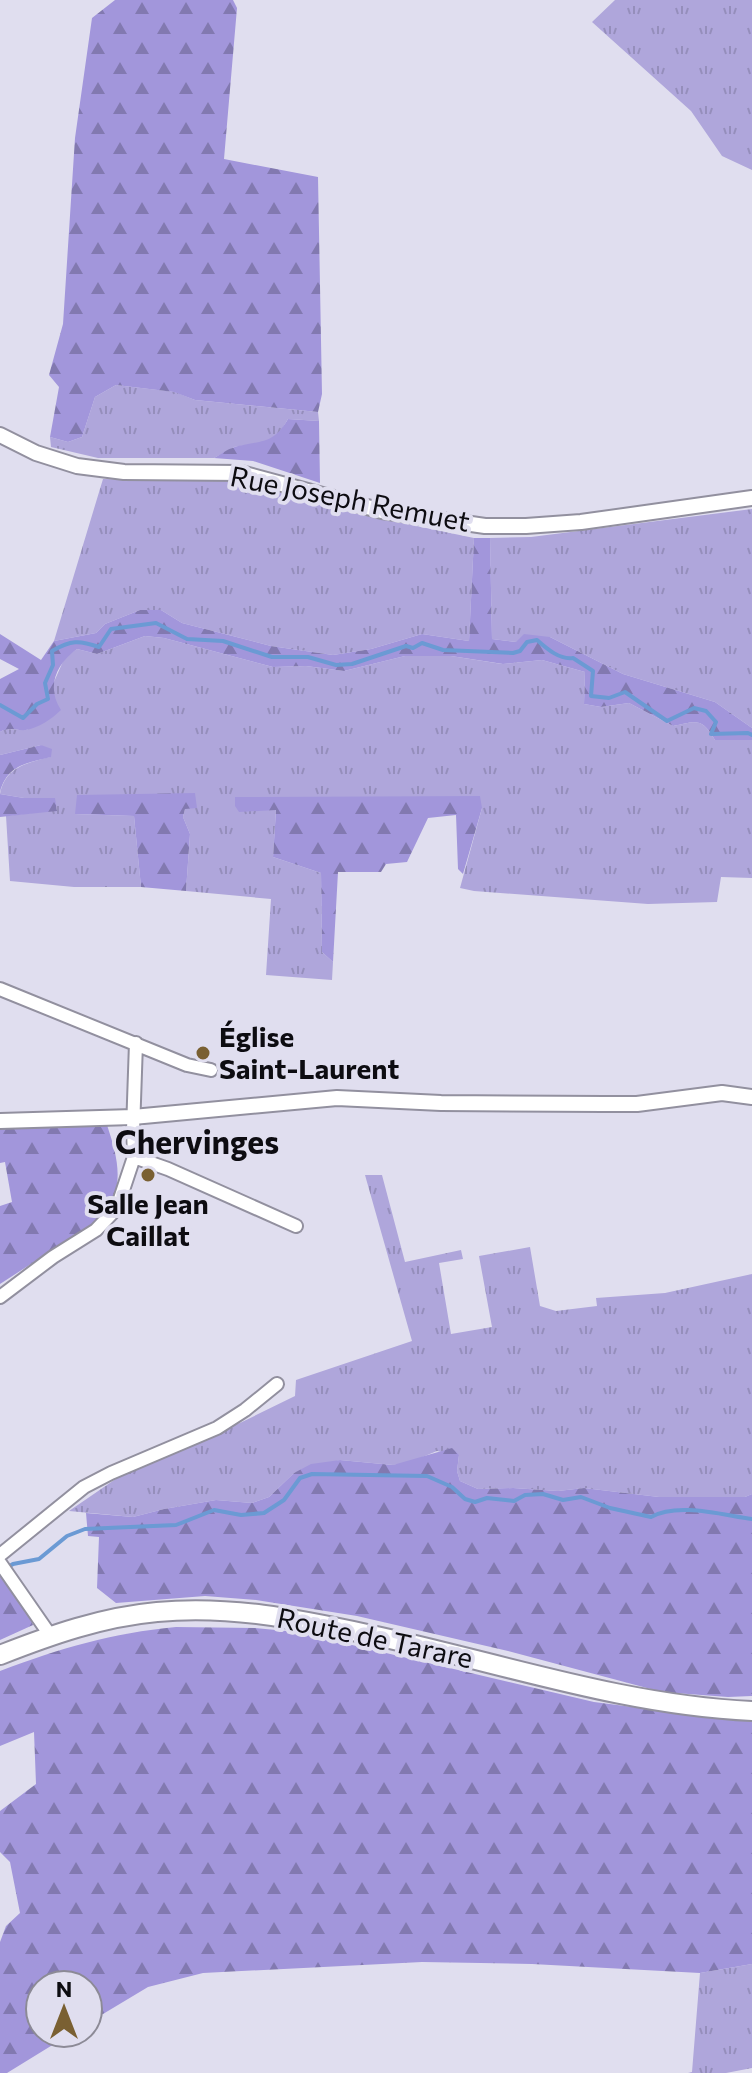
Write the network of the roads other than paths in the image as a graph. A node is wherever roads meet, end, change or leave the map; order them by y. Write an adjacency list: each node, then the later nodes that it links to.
1 (0, 435): 2 (street, Rue Joseph Remuet)
2 (752, 498)
3 (0, 989): 4 (street)
4 (136, 1043): 5 (street); 7 (street)
5 (211, 1070)
6 (751, 1095): 7 (street)
7 (133, 1117): 8 (street); 9 (street)
8 (0, 1121)
9 (134, 1157): 10 (street); 11 (street)
10 (296, 1226)
11 (0, 1297)
12 (277, 1384): 13 (street)
13 (0, 1555)
14 (0, 1563): 15 (street)
15 (50, 1635): 16 (main road, Route de Tarare); 17 (main road, Route de Tarare)
16 (0, 1655)
17 (752, 1711)

